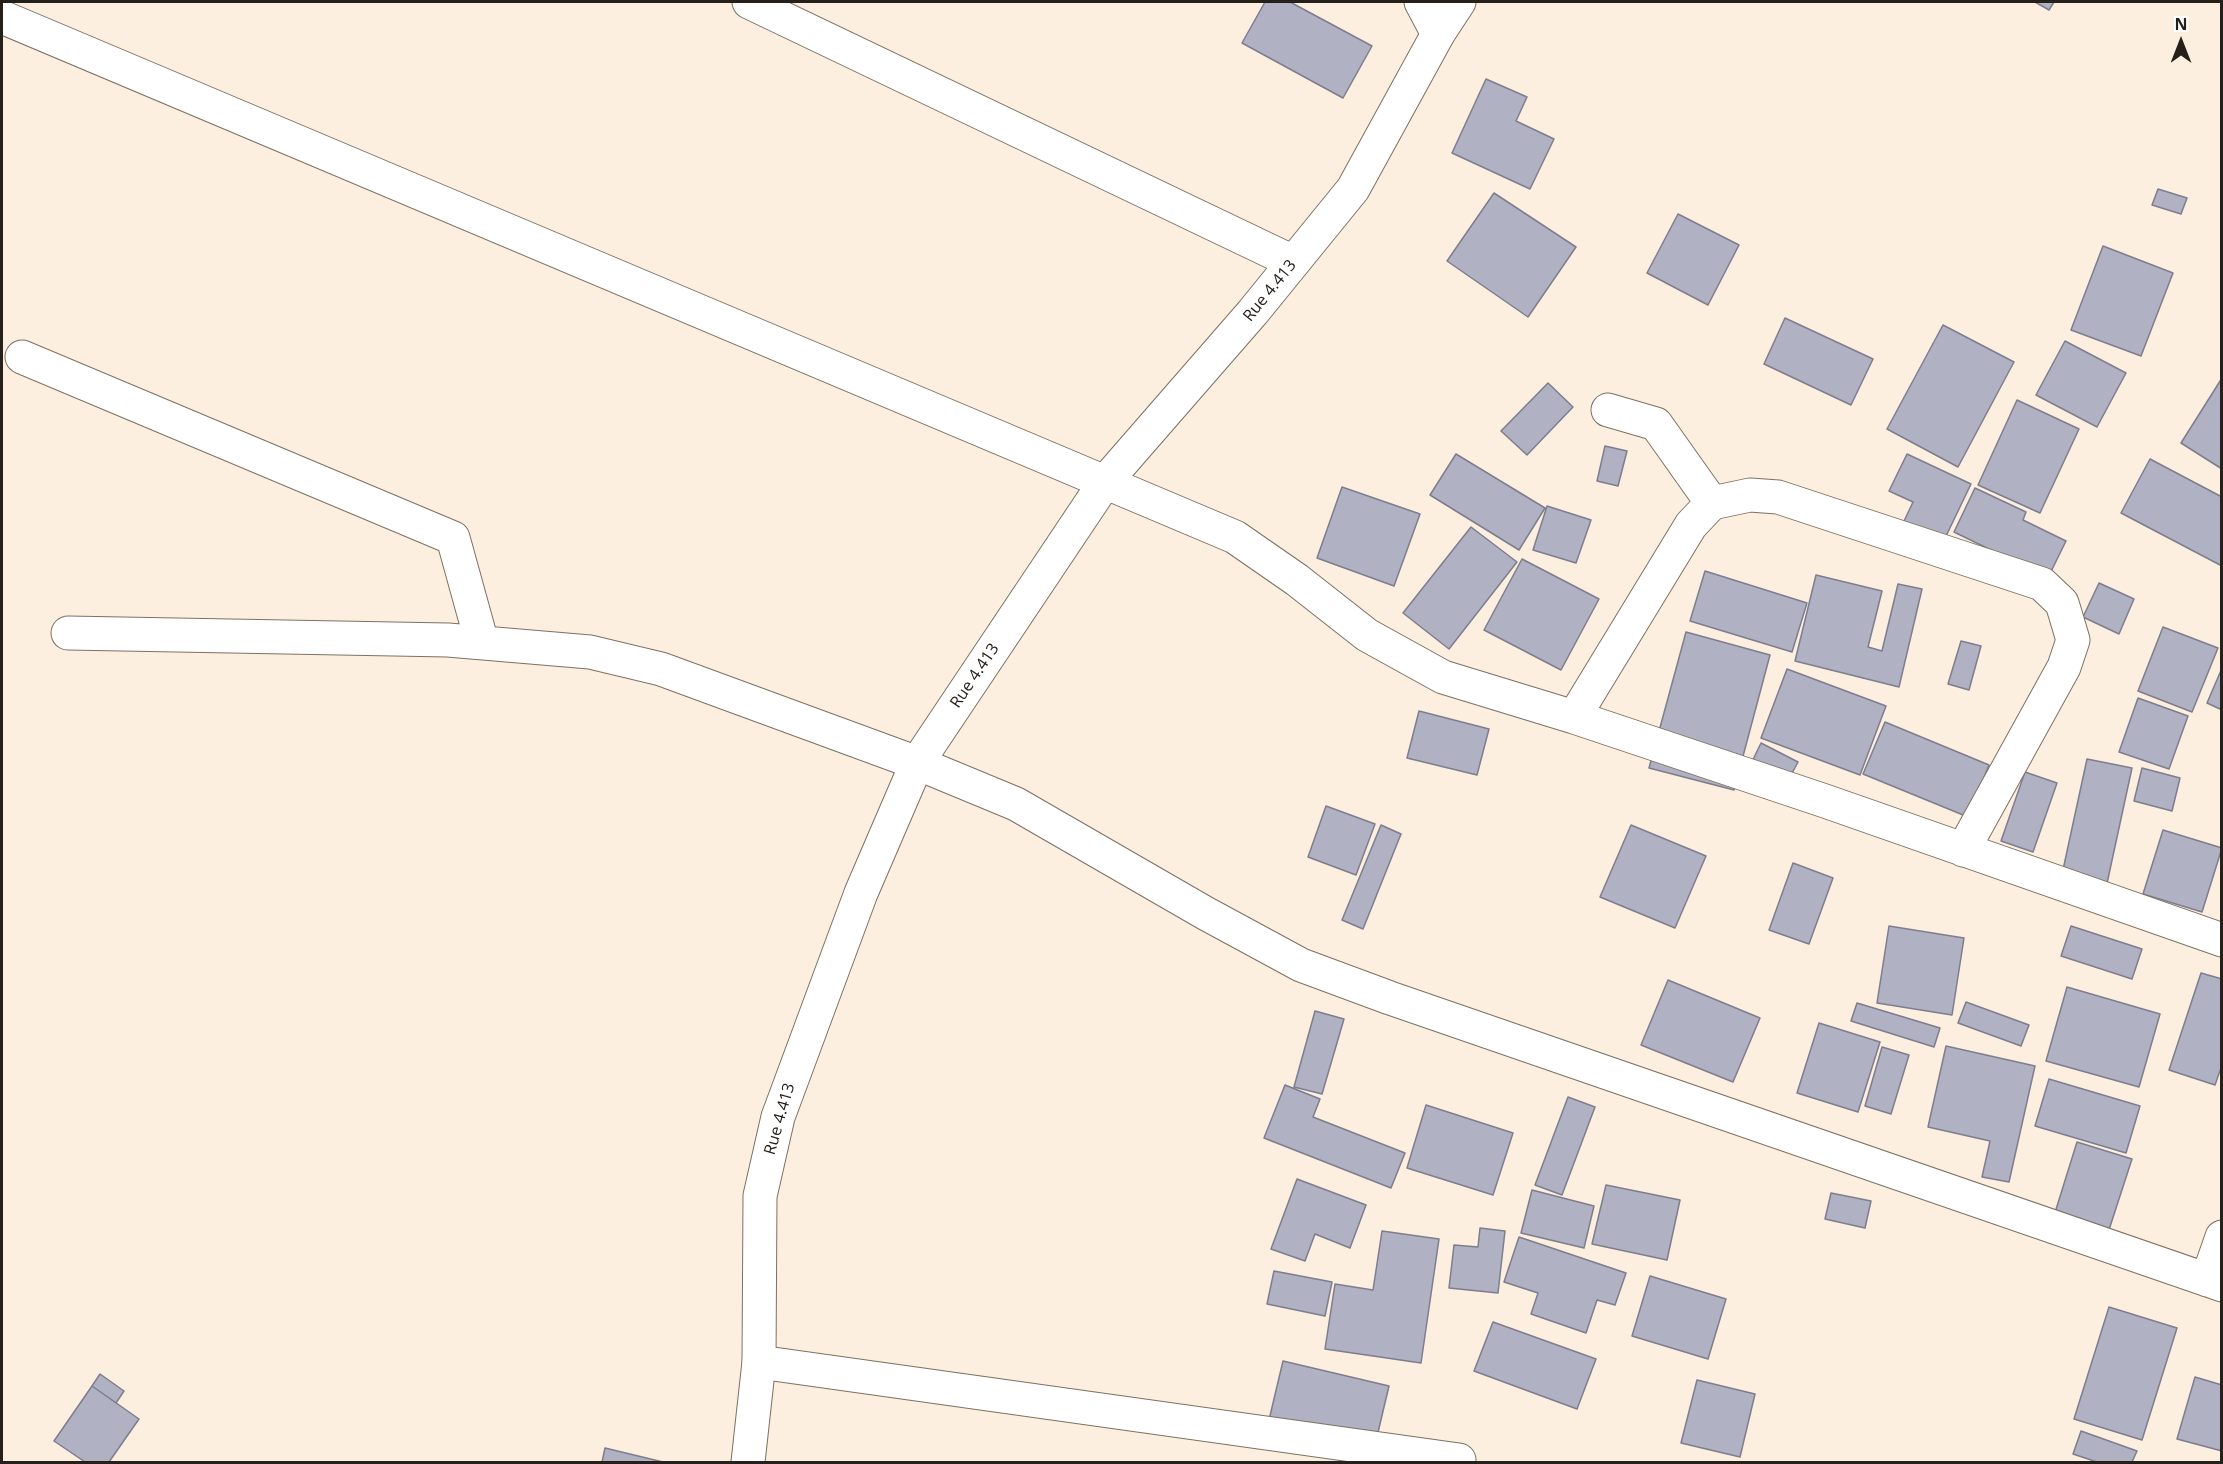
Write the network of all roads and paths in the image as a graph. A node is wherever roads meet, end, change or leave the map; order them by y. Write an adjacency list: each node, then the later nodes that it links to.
1 (749, 2): 6 (street)
2 (1421, 2): 5 (street)
3 (1459, 2): 5 (street, Rue 4.413)
4 (6, 12): 9 (street)
5 (1438, 34): 6 (street, Rue 4.413)
6 (1293, 262): 9 (street, Rue 4.413)
7 (22, 357): 12 (street)
8 (1608, 410): 10 (street)
9 (1105, 482): 13 (street); 14 (street, Rue 4.413)
10 (1712, 503): 13 (street); 15 (street)
11 (68, 633): 12 (street)
12 (482, 643): 14 (street)
13 (1574, 717): 15 (street)
14 (917, 764): 18 (street); 19 (street, Rue 4.413)
15 (1964, 850): 16 (street)
16 (2222, 940)
17 (2222, 1237): 18 (street)
18 (2214, 1283)
19 (759, 1362): 20 (street); 21 (street, Rue 4.413)
20 (1459, 1460)
21 (748, 1462)

